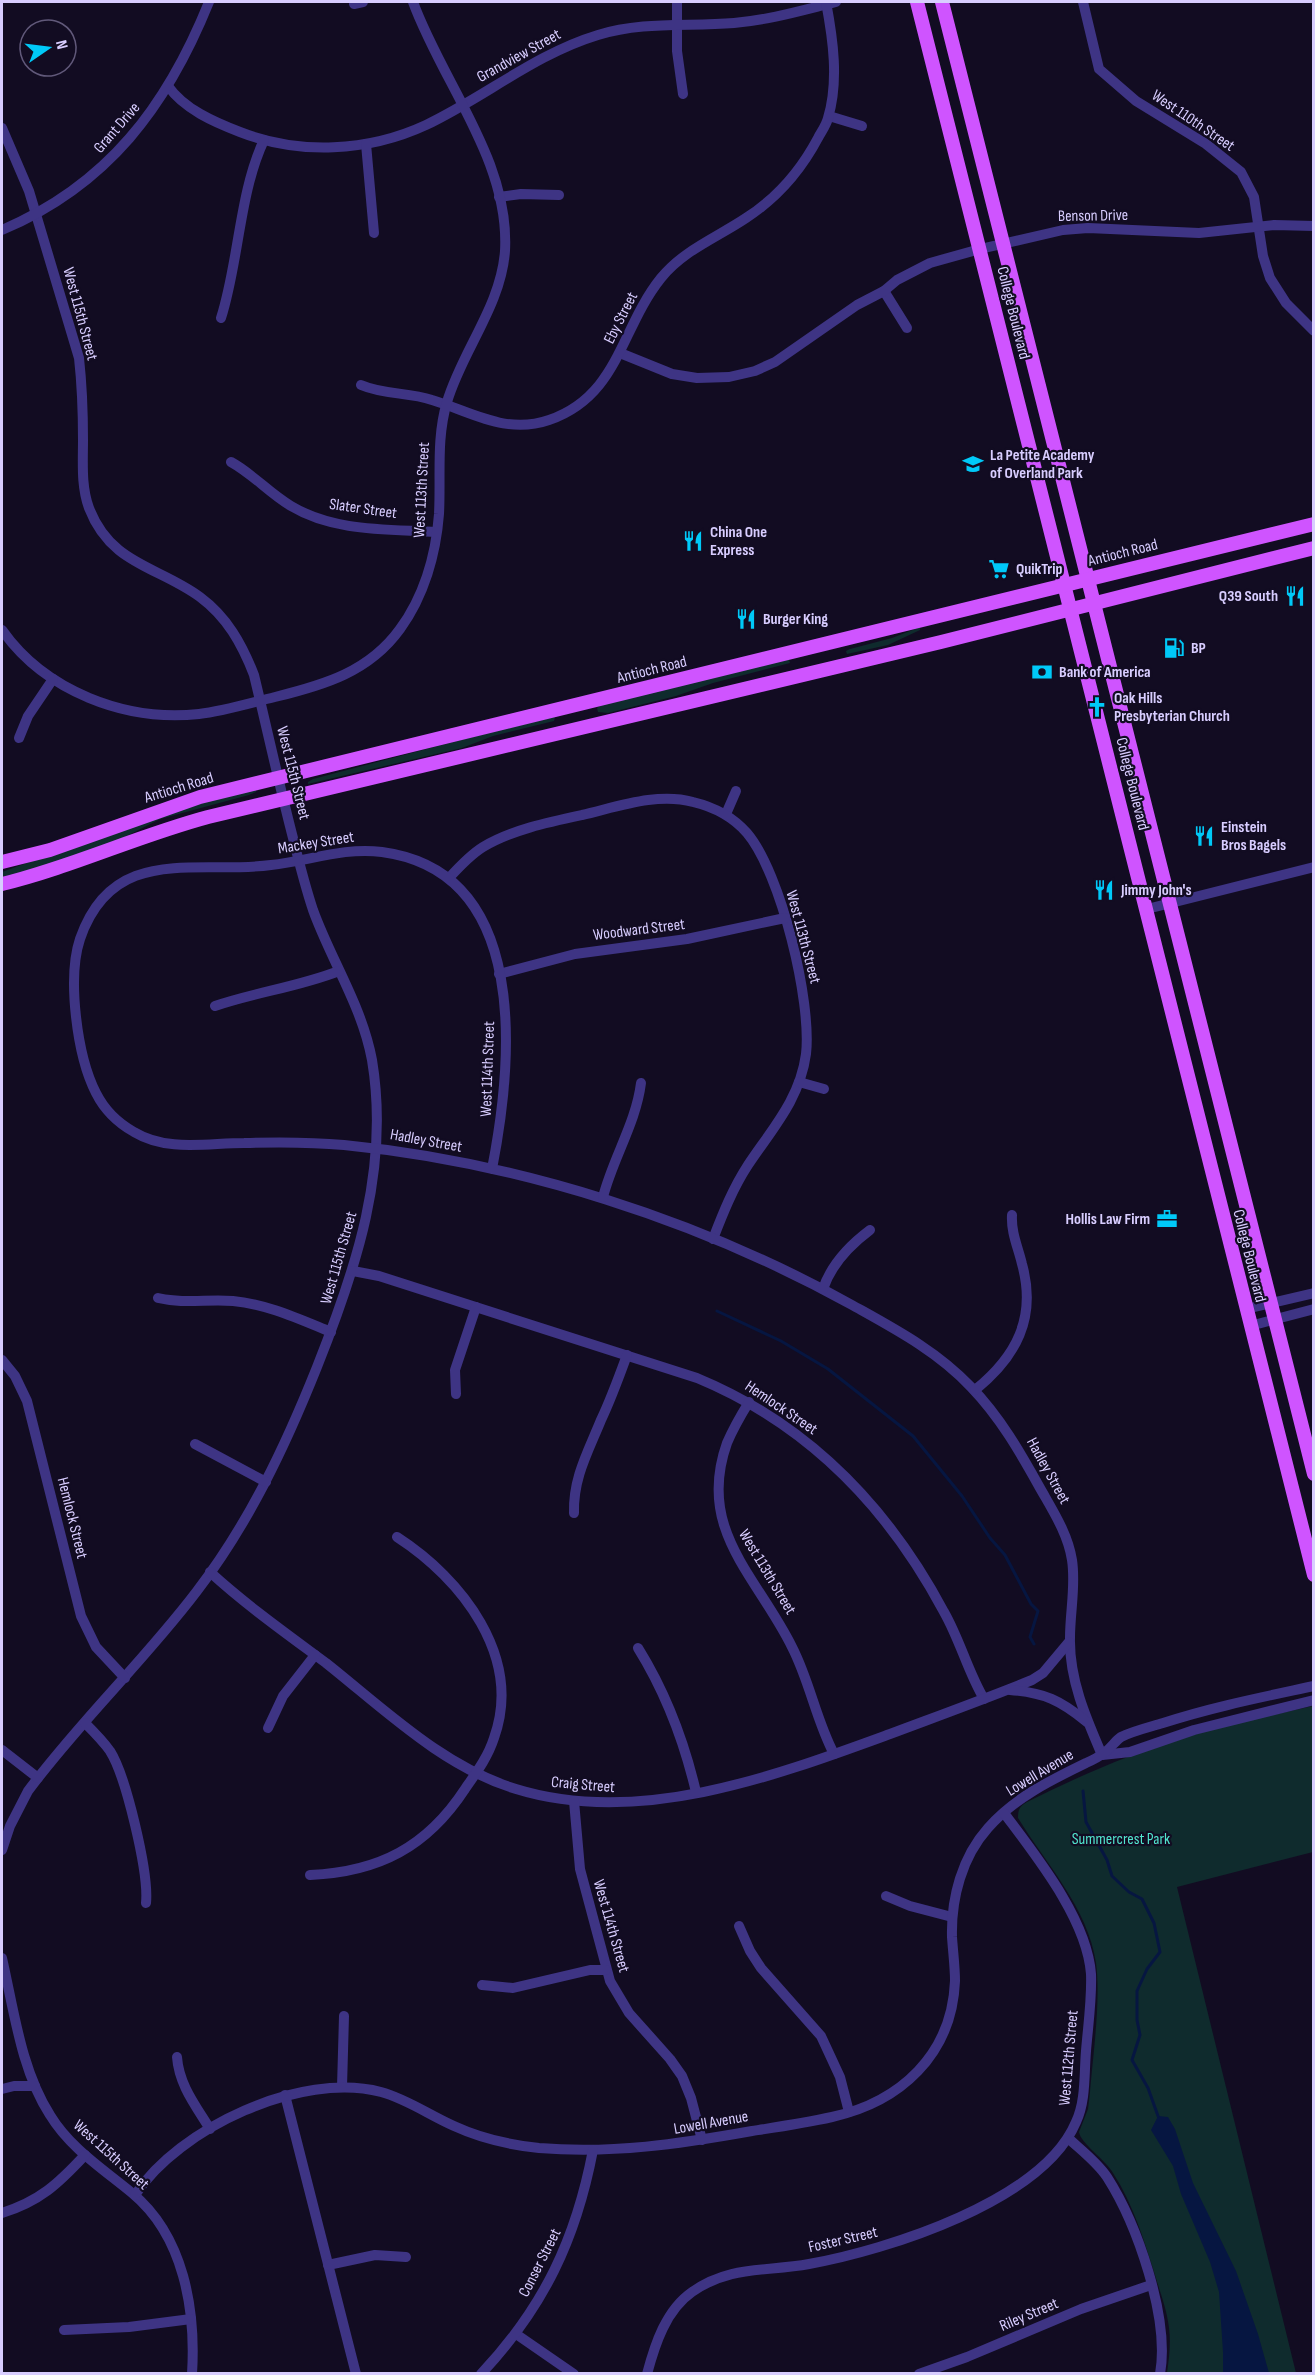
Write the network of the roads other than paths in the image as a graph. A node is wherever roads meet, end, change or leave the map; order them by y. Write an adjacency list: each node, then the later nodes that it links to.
1 (209, 2): 9 (street, Grant Drive)
2 (413, 2): 11 (street, West 113th Street)
3 (678, 2): 8 (street)
4 (830, 2): 8 (street, Grandview Street); 12 (street)
5 (917, 2): 25 (main road, College Boulevard)
6 (942, 2): 24 (main road, College Boulevard)
7 (1083, 2): 21 (street, West 110th Street)
8 (678, 23): 10 (street); 11 (street, Grandview Street)
9 (168, 86): 15 (street, Grandview Street); 19 (street, Grant Drive)
10 (683, 94)
11 (462, 105): 16 (street, Grandview Street); 18 (street, West 113th Street)
12 (829, 116): 13 (street); 30 (street, Eby Street)
13 (862, 126)
14 (2, 128): 19 (street, West 115th Street)
15 (264, 140): 16 (street, Grandview Street); 27 (street)
16 (366, 144): 23 (street)
17 (559, 195): 18 (street)
18 (499, 197): 32 (street, West 113th Street)
19 (36, 213): 22 (street, Grant Drive); 43 (street, West 115th Street)
20 (1314, 226): 21 (street, Benson Drive)
21 (1258, 227): 24 (street, Benson Drive); 29 (street, West 110th Street)
22 (2, 230)
23 (374, 233)
24 (1003, 243): 25 (street, Benson Drive); 37 (main road, College Boulevard)
25 (980, 249): 26 (street, Benson Drive); 38 (main road, College Boulevard)
26 (884, 291): 28 (street); 30 (street, Benson Drive)
27 (221, 318)
28 (907, 328)
29 (1314, 331)
30 (620, 353): 32 (street, Eby Street)
31 (361, 385): 32 (street, Eby Street)
32 (446, 405): 35 (street, West 113th Street)
33 (231, 462): 35 (street, Slater Street)
34 (1314, 524): 37 (main road, Antioch Road)
35 (436, 532): 43 (street, West 113th Street)
36 (1314, 548): 39 (main road)
37 (1088, 579): 38 (main road, Antioch Road); 39 (main road, College Boulevard)
38 (1064, 584): 40 (main road, College Boulevard); 45 (main road, Antioch Road)
39 (1094, 604): 40 (main road); 54 (main road, College Boulevard)
40 (1070, 610): 47 (main road); 55 (main road, College Boulevard)
41 (2, 630): 42 (street, West 113th Street)
42 (53, 679): 43 (street, West 113th Street); 44 (street)
43 (260, 700): 45 (street, West 115th Street)
44 (19, 738)
45 (278, 778): 47 (street, West 115th Street); 50 (main road, Antioch Road)
46 (736, 791): 48 (street)
47 (283, 799): 49 (street, West 115th Street); 53 (main road)
48 (726, 814): 52 (street); 56 (street, West 113th Street)
49 (299, 860): 52 (street, Mackey Street); 57 (street, West 115th Street); 60 (street, Mackey Street)
50 (2, 862)
51 (1314, 867): 54 (street)
52 (449, 878): 58 (street, West 114th Street)
53 (2, 884)
54 (1170, 904): 55 (street); 74 (main road, College Boulevard)
55 (1147, 909): 76 (main road, College Boulevard)
56 (784, 918): 58 (street, Woodward Street); 61 (street, West 113th Street)
57 (339, 970): 59 (street); 64 (street, West 115th Street)
58 (499, 974): 65 (street, West 114th Street)
59 (215, 1006)
60 (78, 1021): 64 (street, Hadley Street)
61 (799, 1082): 63 (street); 69 (street, West 113th Street)
62 (641, 1083): 66 (street)
63 (824, 1089)
64 (375, 1148): 65 (street, Hadley Street); 70 (street, West 115th Street)
65 (492, 1169): 66 (street, Hadley Street)
66 (603, 1197): 69 (street, Hadley Street)
67 (1011, 1215): 83 (street)
68 (870, 1230): 71 (street)
69 (713, 1239): 71 (street, Hadley Street)
70 (354, 1271): 75 (street, Hemlock Street); 80 (street, West 115th Street)
71 (823, 1289): 83 (street, Hadley Street)
72 (1314, 1293): 74 (street)
73 (158, 1299): 80 (street)
74 (1270, 1304): 76 (street); 78 (main road, College Boulevard)
75 (476, 1307): 81 (street, Hemlock Street); 84 (street)
76 (1246, 1309): 79 (main road, College Boulevard)
77 (1314, 1309): 78 (street)
78 (1274, 1320): 79 (street); 87 (main road, College Boulevard)
79 (1250, 1326): 92 (main road, College Boulevard)
80 (331, 1332): 88 (street, West 115th Street)
81 (627, 1355): 85 (street, Hemlock Street); 89 (street)
82 (2, 1360): 96 (street, Hemlock Street)
83 (975, 1390): 93 (street, Hadley Street)
84 (456, 1394)
85 (749, 1402): 99 (street, Hemlock Street); 105 (street, West 113th Street)
86 (195, 1444): 88 (street)
87 (1314, 1474)
88 (266, 1482): 91 (street, West 115th Street)
89 (574, 1513)
90 (397, 1537): 107 (street)
91 (210, 1572): 95 (street, Craig Street); 96 (street, West 115th Street)
92 (1314, 1575)
93 (1069, 1642): 98 (street, Craig Street); 101 (street, Hadley Street)
94 (638, 1648): 109 (street)
95 (315, 1655): 103 (street); 107 (street, Craig Street)
96 (124, 1678): 102 (street, West 115th Street)
97 (1314, 1686): 106 (street, Lowell Avenue)
98 (1008, 1690): 99 (street, Craig Street); 101 (street, Craig Street)
99 (984, 1699): 105 (street, Craig Street)
100 (1314, 1700): 106 (street, Lowell Avenue)
101 (1088, 1722): 106 (street, Hadley Street)
102 (85, 1723): 108 (street, West 115th Street); 115 (street)
103 (268, 1728)
104 (2, 1750): 108 (street)
105 (834, 1754): 109 (street, Craig Street)
106 (1102, 1755): 111 (street, Lowell Avenue)
107 (476, 1772): 110 (street, Craig Street); 113 (street)
108 (38, 1778): 112 (street, West 115th Street)
109 (696, 1792): 110 (street, Craig Street)
110 (574, 1801): 119 (street, West 114th Street)
111 (1004, 1813): 116 (street, Lowell Avenue); 129 (street, West 112th Street)
112 (2, 1850)
113 (310, 1875)
114 (886, 1896): 116 (street)
115 (146, 1903)
116 (952, 1917): 127 (street, Lowell Avenue)
117 (739, 1926): 127 (street)
118 (2, 1958): 123 (street, West 115th Street)
119 (606, 1970): 120 (street); 130 (street, West 114th Street)
120 (482, 1985)
121 (344, 2016): 124 (street)
122 (177, 2057): 128 (street)
123 (35, 2086): 125 (street); 132 (street, West 115th Street)
124 (342, 2087): 126 (street, Lowell Avenue); 131 (street, Lowell Avenue)
125 (2, 2089)
126 (285, 2096): 128 (street, Lowell Avenue); 136 (street)
127 (849, 2112): 130 (street, Lowell Avenue)
128 (210, 2129): 133 (street, Lowell Avenue)
129 (1068, 2138): 137 (street); 145 (street, Foster Street)
130 (702, 2140): 131 (street, Lowell Avenue)
131 (593, 2150): 140 (street, Conser Street)
132 (85, 2155): 133 (street, West 115th Street); 134 (street)
133 (135, 2195): 138 (street, West 115th Street)
134 (2, 2213)
135 (406, 2257): 136 (street)
136 (328, 2265): 142 (street)
137 (1151, 2285): 146 (street, Riley Street); 147 (street)
138 (191, 2319): 139 (street); 141 (street, West 115th Street)
139 (64, 2330)
140 (516, 2334): 143 (street, Conser Street); 144 (street)
141 (192, 2373)
142 (356, 2373)
143 (481, 2373)
144 (574, 2373)
145 (647, 2373)
146 (919, 2373)
147 (1160, 2373)

